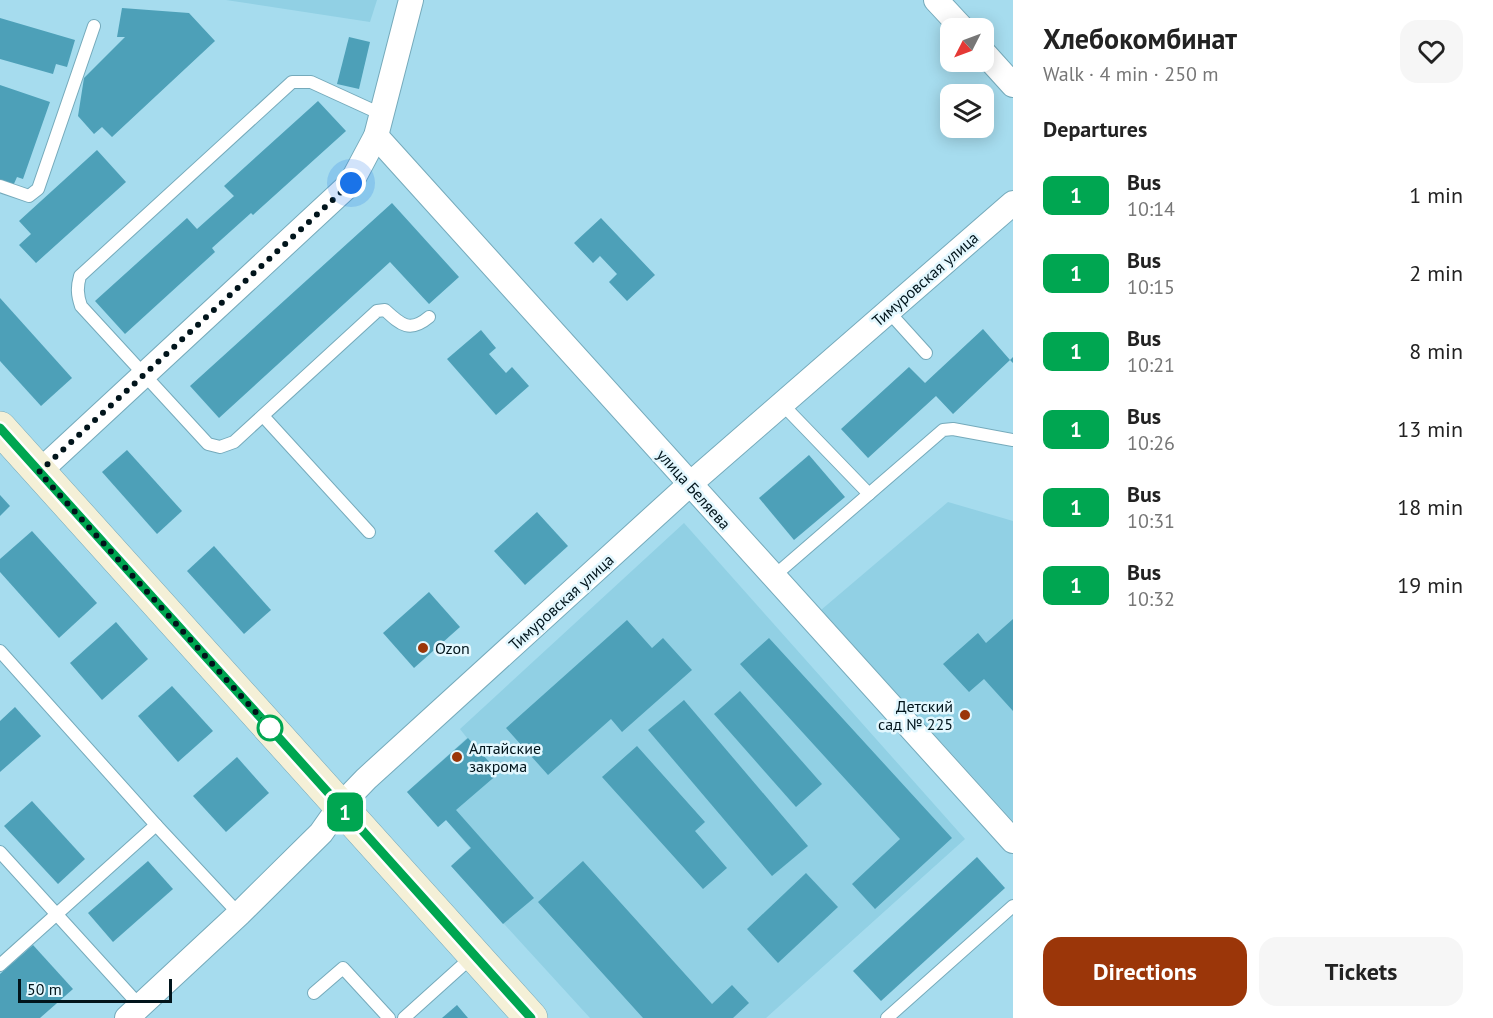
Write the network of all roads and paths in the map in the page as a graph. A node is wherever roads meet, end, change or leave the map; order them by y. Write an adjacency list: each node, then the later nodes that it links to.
1 (411, 0): 7 (street)
2 (936, 0): 3 (street)
3 (953, 18)
4 (94, 26): 8 (lane)
5 (994, 64): 6 (street)
6 (1013, 85)
7 (379, 125): 13 (street); 13 (lane); 19 (street, улица Беляева)
8 (0, 186)
9 (1013, 203): 10 (street, Тимуровская улица)
10 (888, 311): 12 (lane); 14 (street, Тимуровская улица)
11 (429, 317): 15 (lane)
12 (926, 353)
13 (144, 376): 15 (lane); 18 (street)
14 (782, 404): 19 (street, Тимуровская улица); 20 (lane)
15 (263, 416): 21 (lane)
16 (0, 429): 18 (street)
17 (1013, 440): 20 (lane)
18 (39, 472): 24 (street)
19 (690, 484): 22 (street, улица Беляева); 24 (street, Тимуровская улица)
20 (868, 494): 22 (lane)
21 (369, 532)
22 (774, 576): 26 (street, улица Беляева)
23 (0, 651): 25 (lane)
24 (340, 806): 29 (street, Тимуровская улица); 31 (street)
25 (156, 825): 29 (lane); 30 (lane)
26 (1013, 842)
27 (0, 852): 30 (lane)
28 (1013, 906): 38 (lane)
29 (238, 914): 34 (street, Тимуровская улица)
30 (56, 915): 32 (lane); 34 (lane)
31 (475, 955): 36 (lane); 37 (street)
32 (0, 965)
33 (314, 993): 35 (lane)
34 (133, 1012)
35 (389, 1018)
36 (404, 1018)
37 (531, 1018)
38 (887, 1018)

